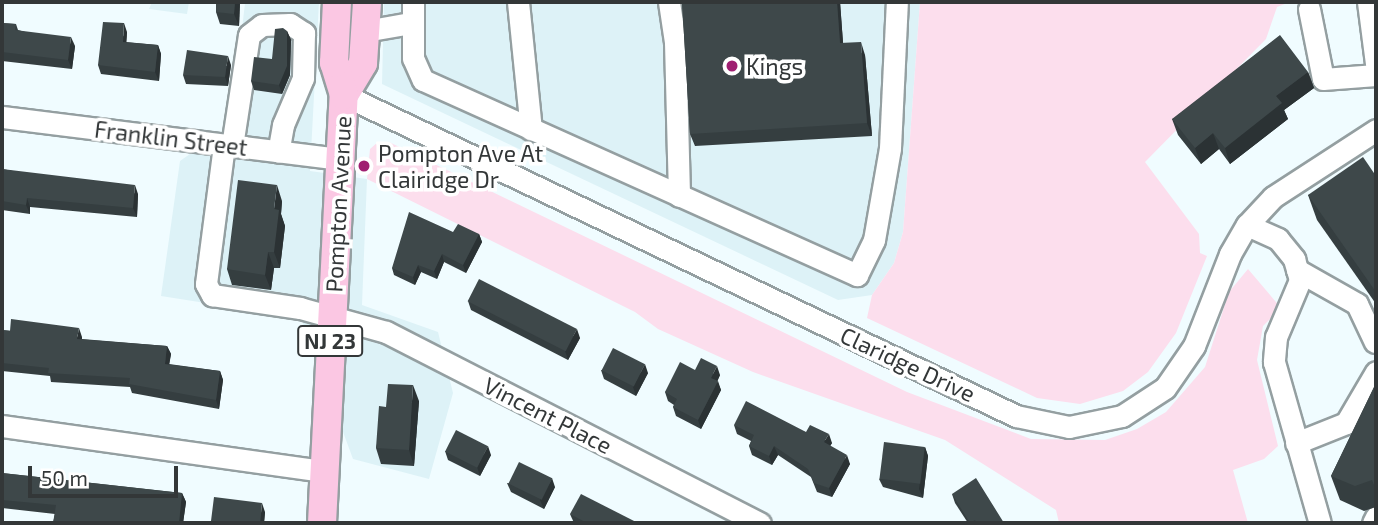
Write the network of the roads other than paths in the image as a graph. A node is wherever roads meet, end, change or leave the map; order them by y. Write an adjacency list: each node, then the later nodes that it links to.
1 (337, 2): 12 (main road, Pompton Avenue / NJ 23)
2 (367, 2): 9 (main road, Pompton Avenue / NJ 23)
3 (518, 2): 14 (street)
4 (669, 2): 19 (street)
5 (897, 2): 19 (street)
6 (1368, 2): 10 (street)
7 (1309, 9): 11 (street)
8 (412, 12): 9 (street); 14 (street)
9 (365, 31): 12 (main road, Pompton Avenue / NJ 23)
10 (1376, 64)
11 (1376, 75)
12 (344, 95): 18 (main road, Pompton Avenue / NJ 23); 20 (street, Claridge Drive)
13 (2, 117): 16 (street, Franklin Street)
14 (531, 130): 19 (street)
15 (1376, 130): 20 (street, Claridge Drive)
16 (228, 146): 17 (street, Franklin Street); 17 (street); 22 (street, Vincent Place)
17 (278, 152): 18 (street, Franklin Street)
18 (340, 159): 22 (main road, Pompton Avenue / NJ 23)
19 (679, 196)
20 (1247, 225): 21 (street)
21 (1297, 270): 23 (street); 26 (street)
22 (332, 318): 27 (main road, Pompton Avenue / NJ 23); 30 (street, Vincent Place)
23 (1376, 342)
24 (1376, 372): 26 (street)
25 (2, 426): 27 (street)
26 (1296, 443): 31 (street)
27 (324, 471): 29 (main road, Pompton Avenue / NJ 23)
28 (1376, 517): 32 (street)
29 (322, 523)
30 (760, 523)
31 (1320, 523)
32 (1373, 523)

